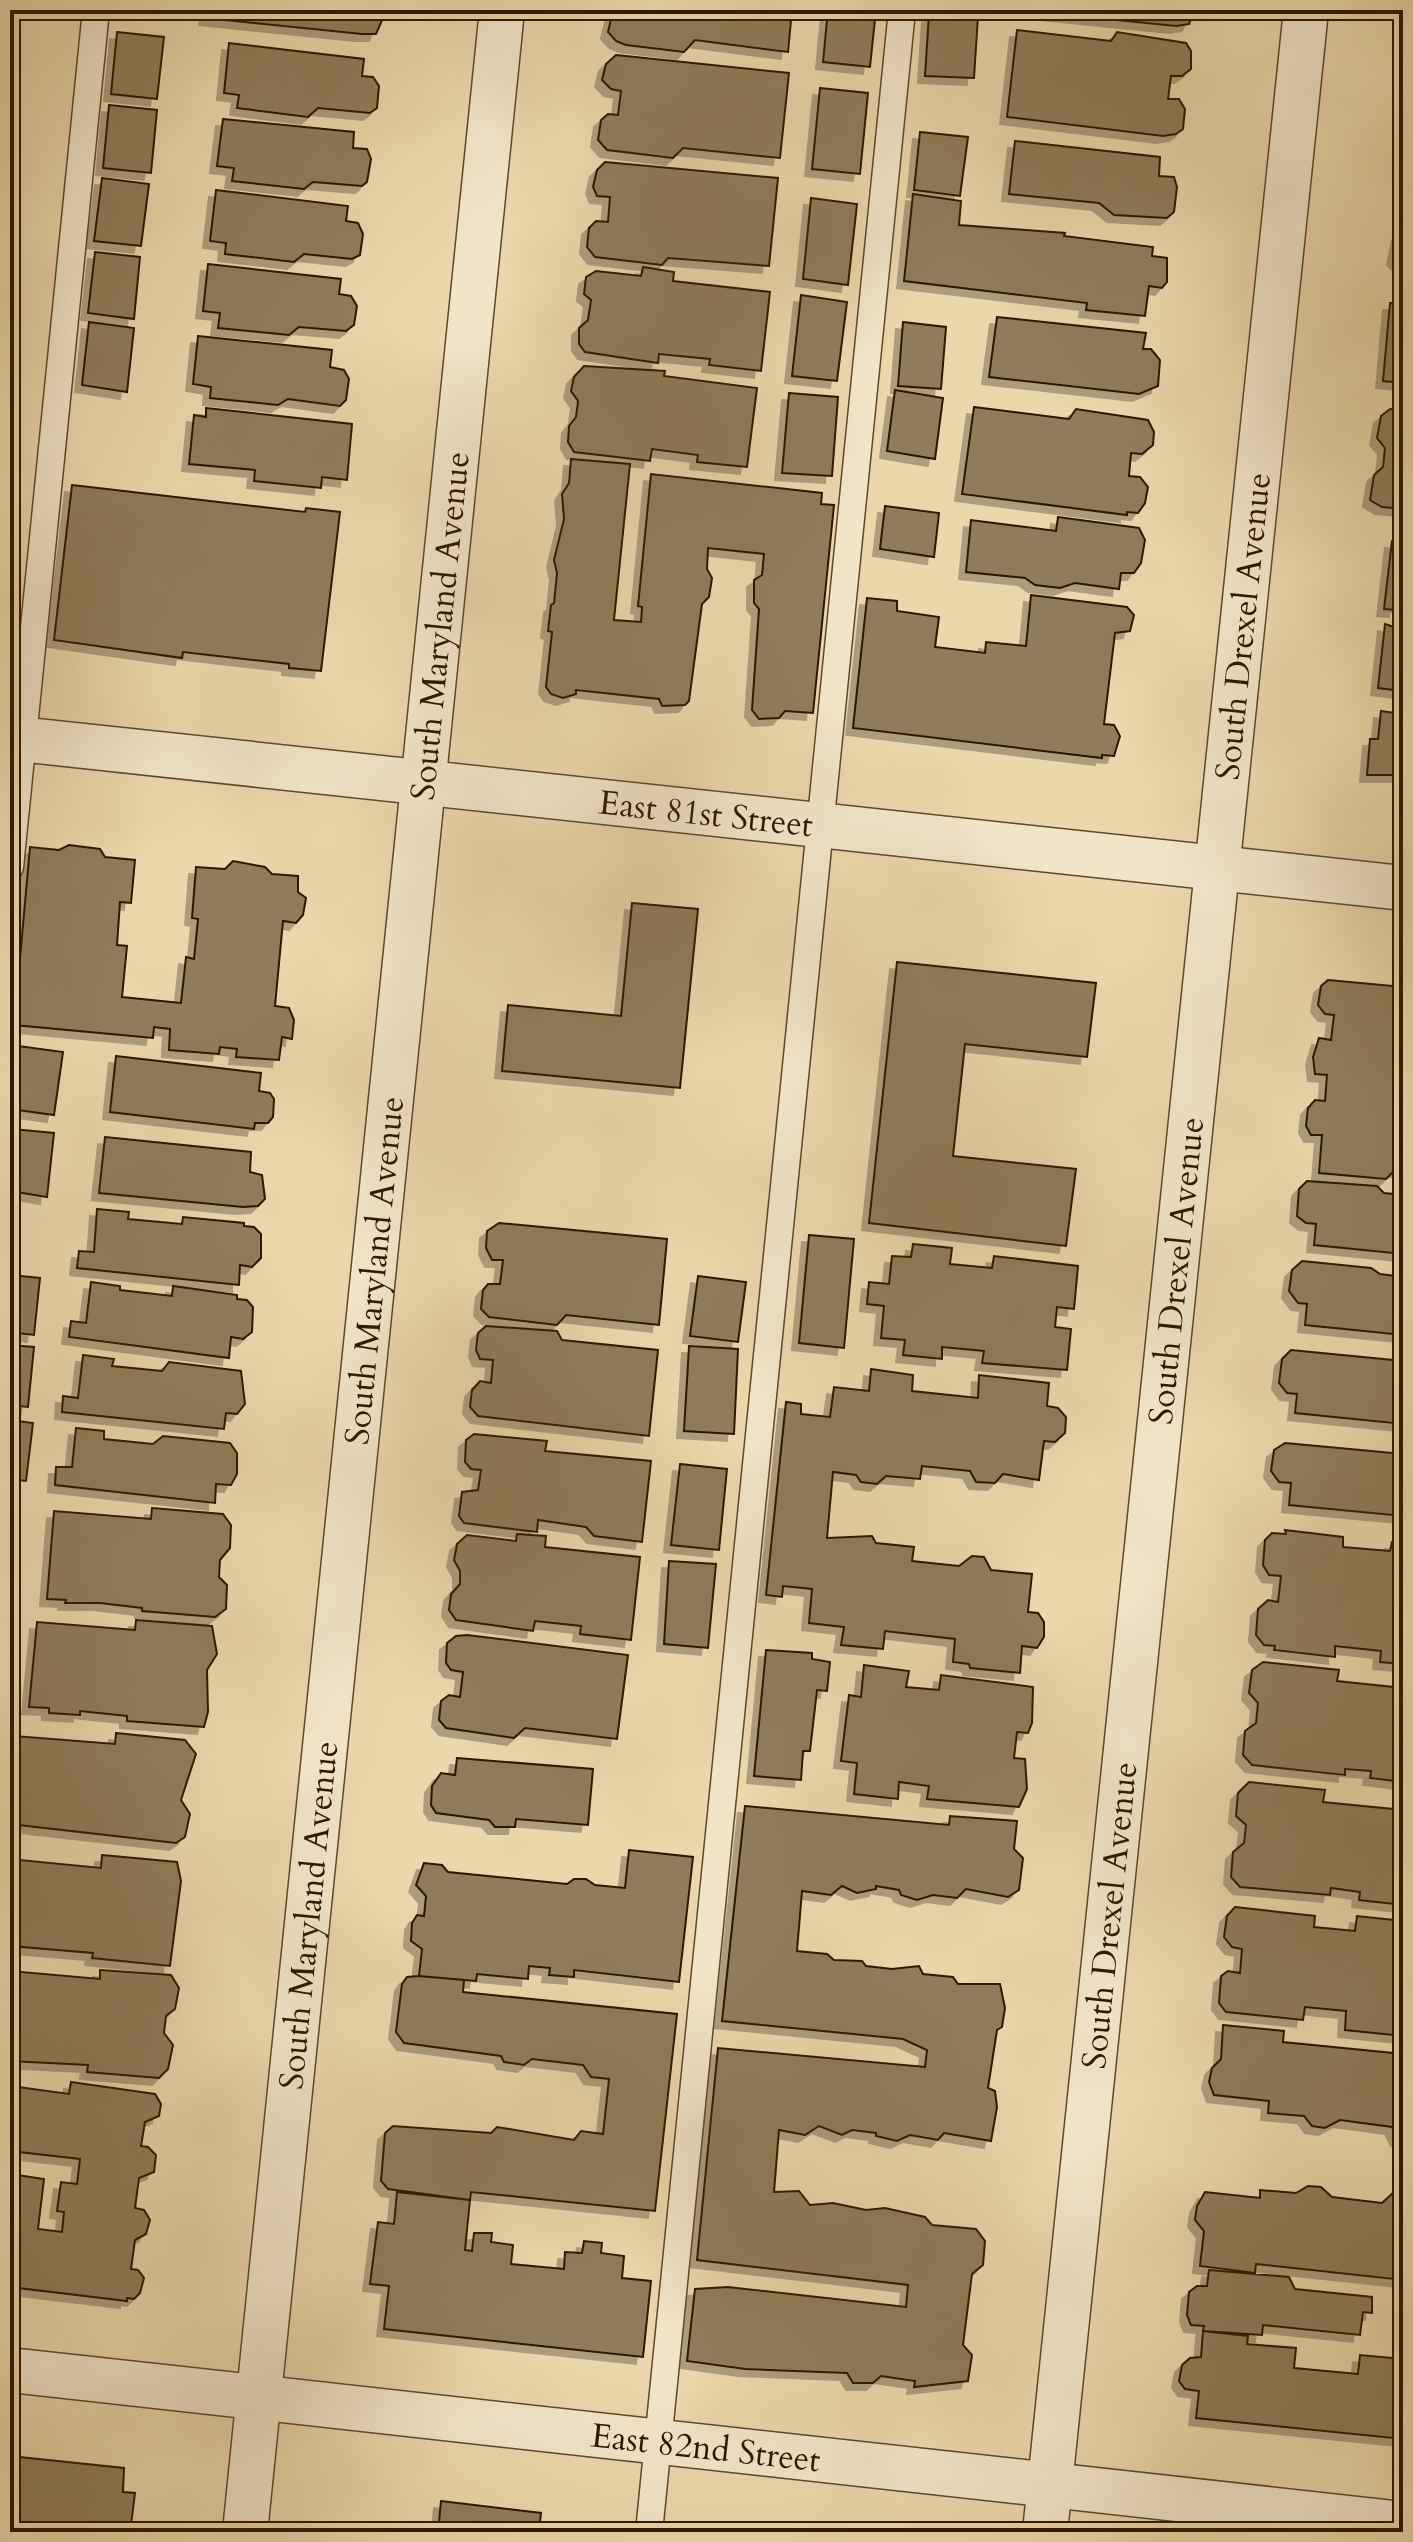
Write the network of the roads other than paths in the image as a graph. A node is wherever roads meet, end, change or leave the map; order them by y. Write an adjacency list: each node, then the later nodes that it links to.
1 (96, 10): 5 (lane)
2 (502, 10): 6 (street, South Maryland Avenue)
3 (902, 10): 7 (lane)
4 (1306, 10): 9 (street, South Drexel Avenue)
5 (16, 739): 6 (street, East 81st Street); 8 (lane)
6 (424, 783): 7 (street, East 81st Street); 12 (street, South Maryland Avenue)
7 (819, 826): 9 (street, East 81st Street); 13 (lane)
8 (10, 867)
9 (1217, 868): 10 (street, East 81st Street); 14 (street, South Drexel Avenue)
10 (1403, 888)
11 (10, 2370): 12 (street, East 82nd Street)
12 (258, 2397): 13 (street, East 82nd Street); 16 (street, South Maryland Avenue)
13 (659, 2441): 14 (street, East 82nd Street); 17 (lane)
14 (1050, 2485): 15 (street, East 82nd Street); 18 (street, South Drexel Avenue)
15 (1403, 2524)
16 (245, 2532)
17 (649, 2532)
18 (1045, 2532)

